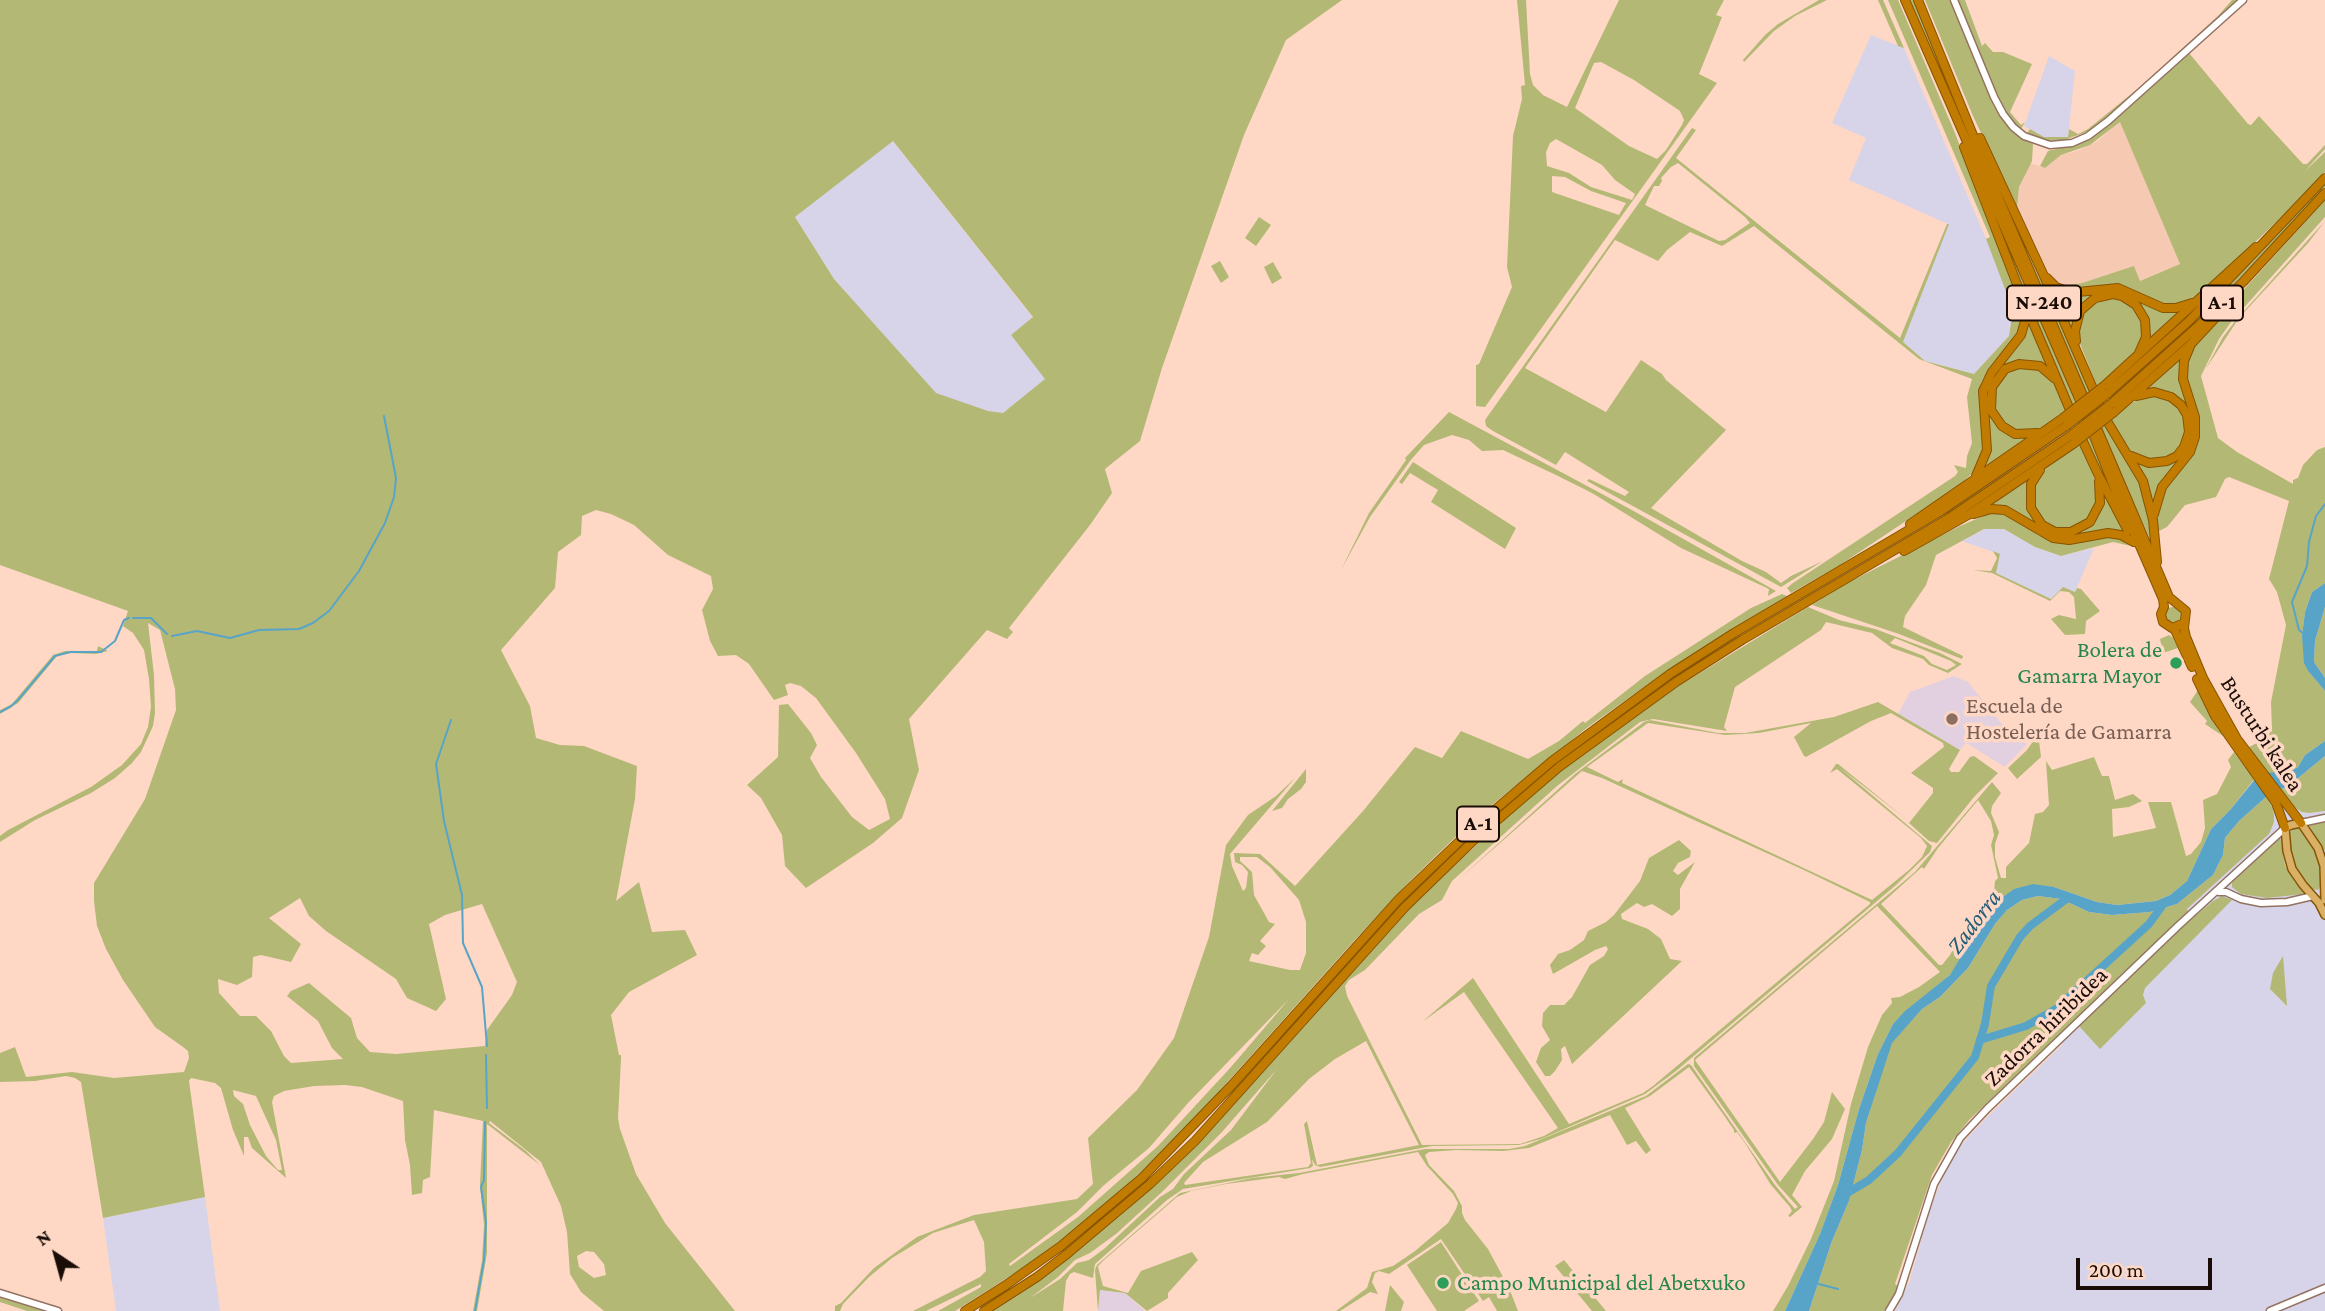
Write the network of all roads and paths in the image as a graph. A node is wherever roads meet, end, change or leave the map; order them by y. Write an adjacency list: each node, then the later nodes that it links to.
1 (1905, 0): 5 (highway, N-240)
2 (1918, 0): 6 (highway, N-240)
3 (1954, 0): 4 (main road)
4 (2243, 0)
5 (1940, 82): 12 (highway); 31 (highway, N-240)
6 (1954, 89): 10 (highway); 34 (highway, N-240)
7 (2325, 178): 9 (highway, A-1)
8 (2325, 193): 11 (highway, A-1)
9 (2277, 229): 13 (highway); 18 (highway, A-1)
10 (2044, 276): 13 (highway); 15 (highway)
11 (2243, 282): 14 (highway); 20 (highway, A-1)
12 (2020, 292): 17 (highway); 27 (highway)
13 (2198, 301): 16 (highway)
14 (2191, 344): 19 (highway); 29 (highway)
15 (2078, 354): 16 (highway); 24 (highway)
16 (2135, 359): 18 (highway)
17 (2059, 382): 22 (highway); 26 (highway)
18 (2105, 390): 21 (highway, bridge)
19 (2133, 397): 20 (highway); 24 (highway)
20 (2113, 408): 23 (highway, bridge)
21 (2065, 422): 22 (highway); 33 (highway, A-1)
22 (2043, 432): 27 (highway)
23 (2071, 440): 25 (highway); 32 (highway, A-1)
24 (2129, 455): 29 (highway)
25 (2043, 466): 26 (highway); 28 (highway)
26 (2098, 474): 30 (highway)
27 (1971, 482): 33 (highway)
28 (1968, 515): 30 (highway); 32 (highway)
29 (2153, 520): 34 (highway)
30 (2134, 542): 31 (highway)
31 (2143, 555): 36 (highway, N-240)
32 (1879, 560): 55 (highway, A-1)
33 (1851, 564): 54 (highway, A-1)
34 (2157, 571): 35 (highway, N-240)
35 (2174, 603): 36 (highway); 37 (highway, N-240)
36 (2164, 607): 38 (highway, N-240)
37 (2184, 623): 38 (highway); 39 (highway, Busturbi kalea / N-240)
38 (2174, 628): 39 (highway, Busturbi kalea / N-240)
39 (2242, 752): 40 (highway, Busturbi kalea / N-240)
40 (2274, 795): 42 (highway, Busturbi kalea / N-240); 43 (highway, Busturbi kalea / N-240)
41 (2325, 818): 42 (main road)
42 (2301, 823): 43 (main road, Zadorra hiribidea); 45 (main road)
43 (2285, 828): 44 (main road, Zadorra hiribidea); 48 (main road)
44 (2228, 882): 46 (main road, Zadorra hiribidea); 47 (main road)
45 (2325, 890): 48 (main road); 49 (main road)
46 (2217, 892): 47 (main road); 56 (main road, Zadorra hiribidea)
47 (2231, 894): 48 (main road)
48 (2313, 896): 50 (main road)
49 (2325, 900)
50 (2325, 915)
51 (2325, 1289): 57 (main road)
52 (0, 1293): 53 (main road)
53 (58, 1311)
54 (965, 1311)
55 (984, 1311)
56 (1889, 1311)
57 (2270, 1311)

